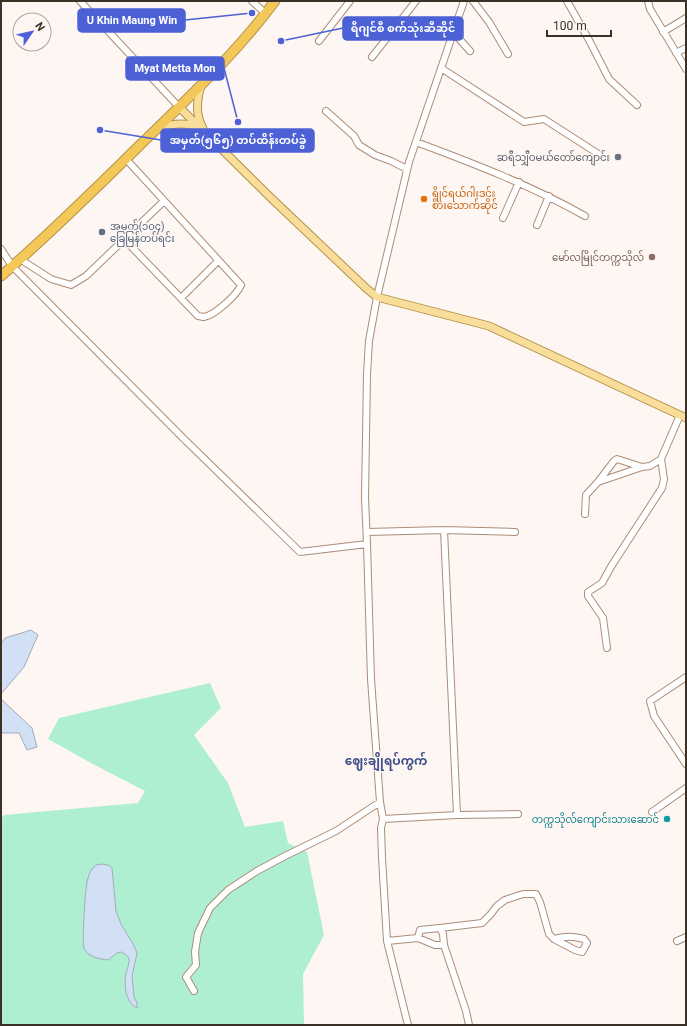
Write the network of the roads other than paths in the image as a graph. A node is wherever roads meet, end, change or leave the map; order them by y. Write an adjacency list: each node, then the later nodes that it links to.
1 (80, 1): 24 (street)
2 (252, 1): 10 (street)
3 (275, 1): 10 (highway)
4 (350, 1): 14 (street)
5 (416, 1): 19 (street)
6 (464, 1): 12 (street)
7 (473, 1): 18 (street)
8 (567, 1): 23 (street)
9 (648, 1): 13 (street)
10 (266, 14): 22 (highway)
11 (686, 18): 13 (street)
12 (453, 32): 16 (street); 20 (street)
13 (663, 32): 17 (street)
14 (319, 41)
15 (686, 48): 17 (street)
16 (470, 50)
17 (676, 53): 21 (street)
18 (508, 54)
19 (372, 57)
20 (441, 68): 28 (street); 29 (street)
21 (686, 69)
22 (201, 86): 24 (highway); 27 (main road)
23 (638, 105)
24 (180, 107): 26 (highway); 27 (main road)
25 (326, 111): 31 (street)
26 (158, 128): 27 (main road); 30 (highway)
27 (206, 133): 44 (main road)
28 (416, 142): 31 (street); 32 (street)
29 (600, 155)
30 (126, 159): 34 (street); 40 (highway)
31 (408, 169): 44 (street)
32 (518, 182): 33 (street); 36 (street)
33 (549, 196): 35 (street); 37 (street)
34 (164, 201): 38 (street); 41 (street)
35 (585, 216)
36 (503, 218)
37 (537, 225)
38 (124, 239): 40 (street); 45 (street)
39 (1, 249): 42 (street)
40 (20, 259): 42 (highway)
41 (218, 261): 45 (street); 45 (street)
42 (12, 266): 43 (highway); 54 (street)
43 (1, 276)
44 (377, 296): 46 (main road); 52 (street)
45 (181, 298)
46 (683, 417): 47 (street)
47 (661, 459): 48 (street); 55 (street)
48 (642, 467): 49 (street); 49 (street)
49 (598, 482): 50 (street)
50 (585, 514)
51 (444, 530): 52 (street); 53 (street); 62 (street)
52 (367, 532): 54 (street)
53 (515, 532)
54 (367, 544): 59 (street)
55 (607, 648)
56 (686, 677): 57 (street)
57 (686, 762)
58 (686, 788): 60 (street)
59 (380, 802): 63 (street); 71 (street)
60 (652, 812)
61 (518, 814): 62 (street)
62 (458, 815): 63 (street)
63 (383, 819): 68 (street)
64 (440, 928): 66 (street); 67 (street); 70 (street)
65 (686, 937): 69 (street)
66 (418, 938): 68 (street); 70 (street)
67 (554, 939): 67 (street)
68 (387, 941): 72 (street)
69 (677, 941)
70 (444, 945): 73 (street)
71 (194, 991)
72 (408, 1025)
73 (469, 1025)

